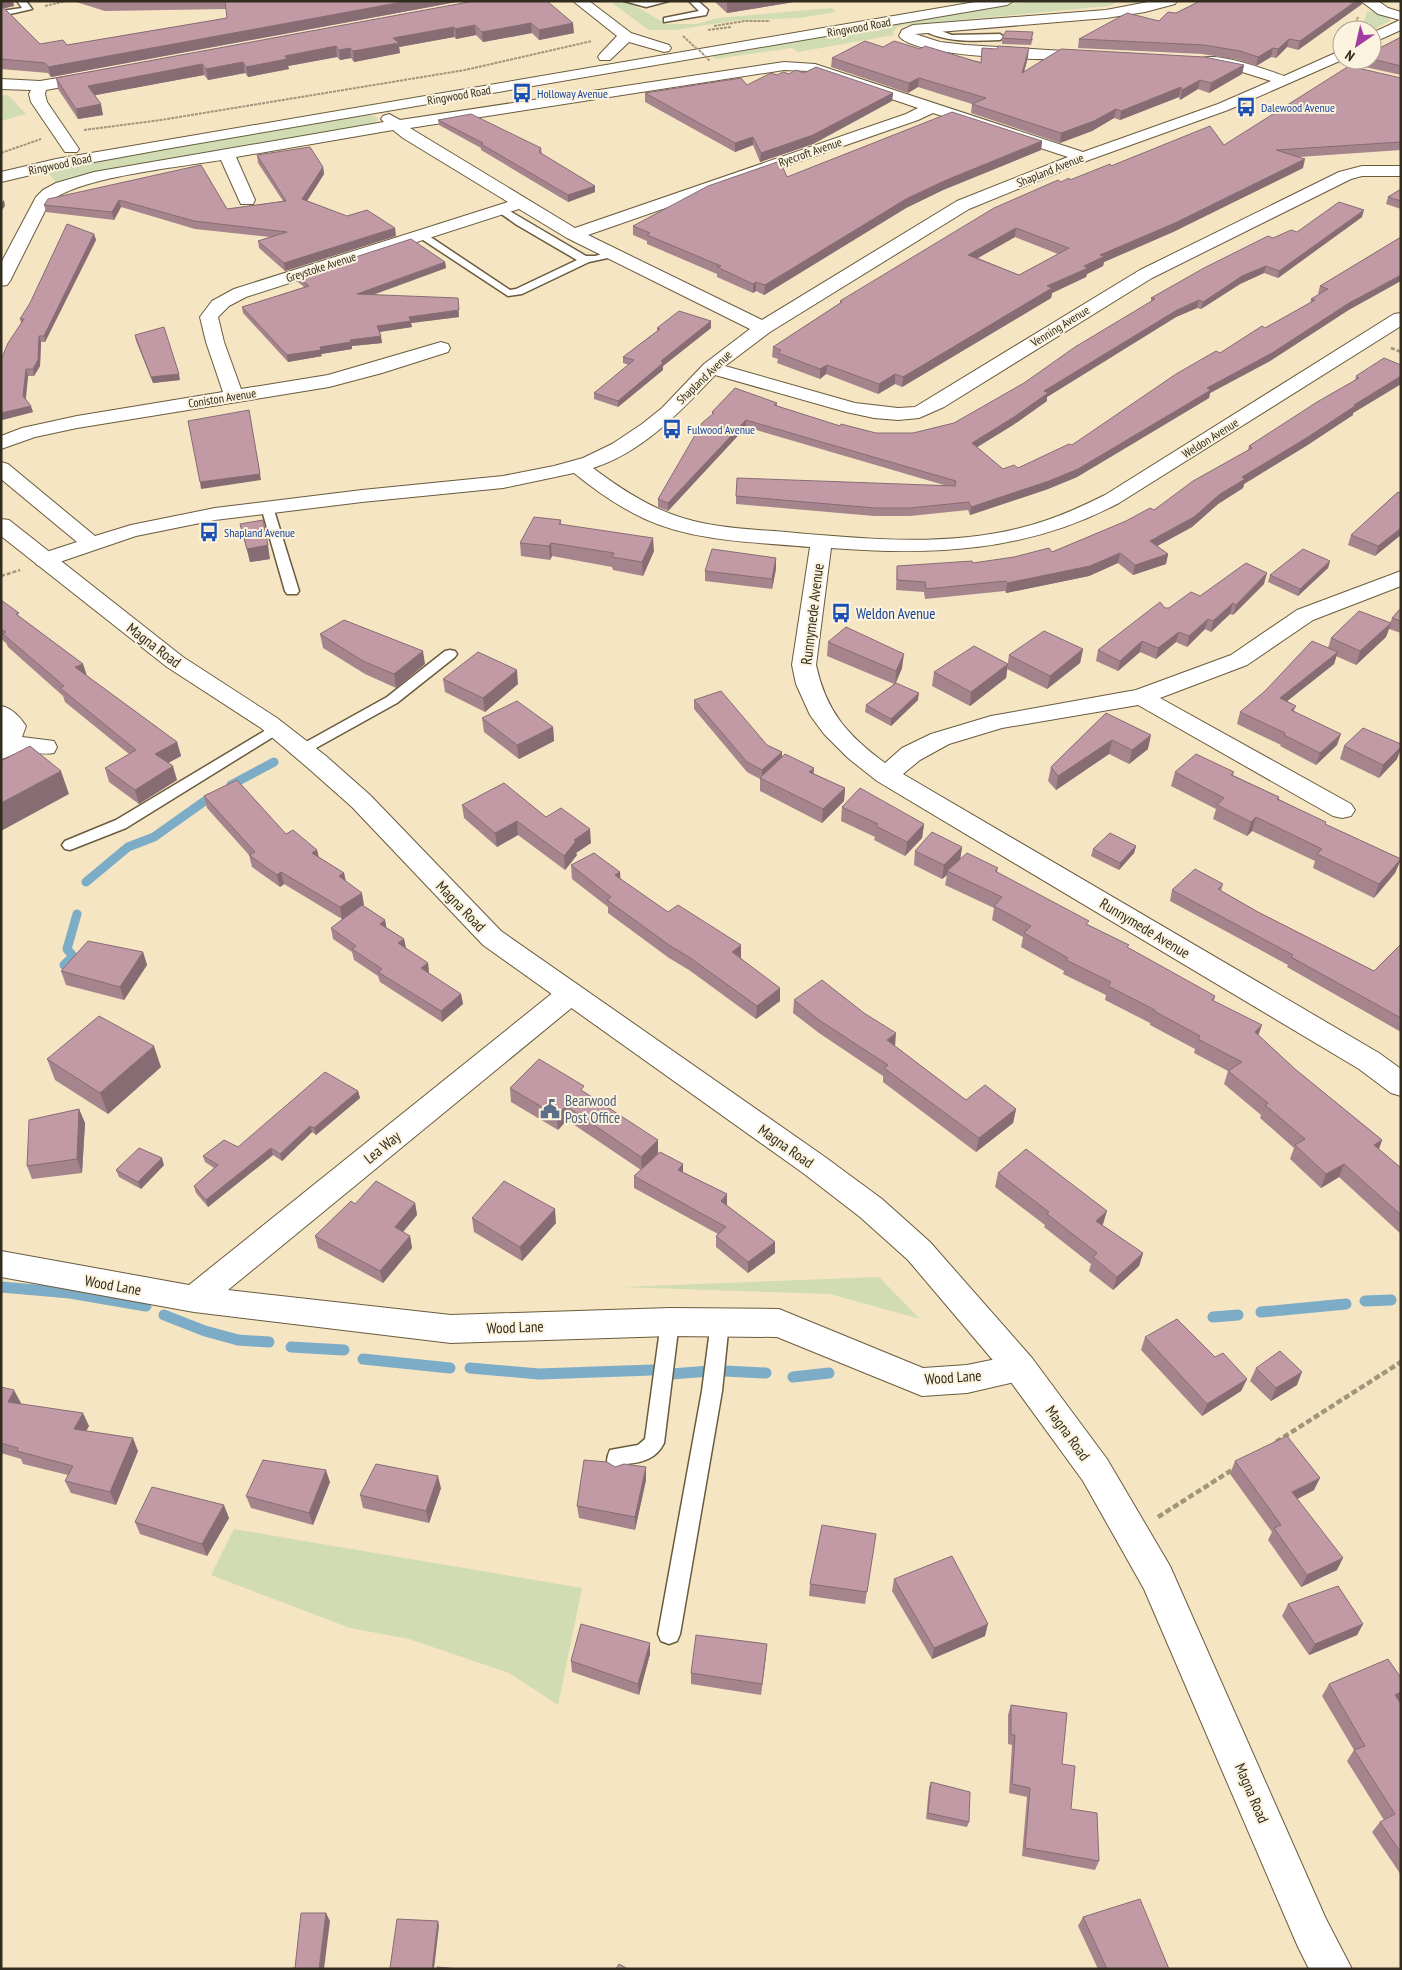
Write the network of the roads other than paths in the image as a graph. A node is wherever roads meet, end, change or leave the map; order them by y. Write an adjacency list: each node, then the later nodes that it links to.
1 (21, 1): 11 (lane)
2 (580, 1): 17 (main road)
3 (628, 1): 4 (lane)
4 (665, 1)
5 (693, 1): 13 (lane)
6 (940, 1): 19 (main road, Ringwood Road)
7 (1007, 1): 30 (main road, Ringwood Road)
8 (1170, 1): 9 (main road, Ringwood Road)
9 (1140, 5): 15 (main road, Ringwood Road)
10 (1365, 6): 12 (main road)
11 (1, 14)
12 (1401, 16)
13 (667, 20)
14 (1401, 24): 16 (main road)
15 (925, 28): 18 (lane); 20 (main road, Ringwood Road)
16 (1382, 34)
17 (625, 35): 19 (main road); 21 (main road)
18 (1000, 37)
19 (664, 48): 21 (main road, Ringwood Road)
20 (1105, 56)
21 (605, 57): 33 (main road, Ringwood Road)
22 (1332, 59): 24 (main road, Shapland Avenue)
23 (1193, 60): 27 (main road)
24 (1324, 63): 25 (main road); 27 (main road, Shapland Avenue)
25 (1332, 65)
26 (106, 75): 29 (main road)
27 (1285, 82): 38 (main road, Shapland Avenue)
28 (1, 84): 29 (main road)
29 (40, 86): 36 (main road)
30 (404, 104): 32 (main road, Ringwood Road); 34 (main road)
31 (932, 107): 34 (main road, Ringwood Road); 38 (main road); 45 (main road, Ryecroft Avenue)
32 (361, 110): 34 (main road); 41 (main road, Ringwood Road)
33 (216, 120)
34 (391, 121): 37 (main road, Ringwood Road); 43 (main road)
35 (187, 125): 36 (main road, Ringwood Road)
36 (71, 149): 39 (main road, Ringwood Road)
37 (226, 153): 42 (main road); 49 (main road, Ringwood Road)
38 (1083, 157): 51 (main road, Shapland Avenue)
39 (1, 166)
40 (1401, 170): 53 (main road, Venning Avenue)
41 (1, 177)
42 (240, 196)
43 (520, 202): 44 (main road, Greystoke Avenue); 45 (main road)
44 (501, 209): 46 (main road, Greystoke Avenue); 48 (lane)
45 (573, 234): 47 (main road)
46 (422, 236): 48 (lane); 54 (main road, Greystoke Avenue)
47 (613, 254): 48 (lane); 51 (main road)
48 (586, 260)
49 (1, 281)
50 (1401, 318): 60 (main road, Weldon Avenue)
51 (763, 328): 53 (main road, Shapland Avenue)
52 (441, 348): 54 (main road, Coniston Avenue)
53 (711, 368): 56 (main road, Shapland Avenue)
54 (234, 396): 55 (main road, Coniston Avenue)
55 (1, 443)
56 (578, 466): 58 (main road, Shapland Avenue); 60 (main road, Weldon Avenue)
57 (1, 468): 61 (main road)
58 (267, 507): 61 (main road, Shapland Avenue); 64 (lane)
59 (1, 525): 62 (main road, Magna Road)
60 (821, 542): 72 (main road, Runnymede Avenue)
61 (92, 544): 62 (main road, Shapland Avenue)
62 (45, 560): 68 (main road, Magna Road)
63 (1401, 578): 66 (main road)
64 (292, 591)
65 (450, 654): 71 (lane)
66 (1141, 697): 72 (main road); 73 (main road)
67 (1, 713): 70 (main road)
68 (276, 729): 71 (main road, Magna Road); 74 (lane)
69 (45, 747): 70 (main road)
70 (4, 749)
71 (302, 750): 75 (main road, Magna Road)
72 (886, 775): 76 (main road, Runnymede Avenue)
73 (1342, 810)
74 (70, 845)
75 (570, 994): 78 (main road, Lea Way); 81 (main road, Magna Road)
76 (1401, 1085)
77 (1, 1264): 78 (main road, Wood Lane)
78 (194, 1299): 79 (main road, Wood Lane)
79 (670, 1322): 80 (main road, Wood Lane); 82 (lane)
80 (720, 1322): 81 (main road, Wood Lane); 83 (lane)
81 (1020, 1368): 84 (main road, Magna Road)
82 (616, 1469)
83 (669, 1634)
84 (1332, 1969)

